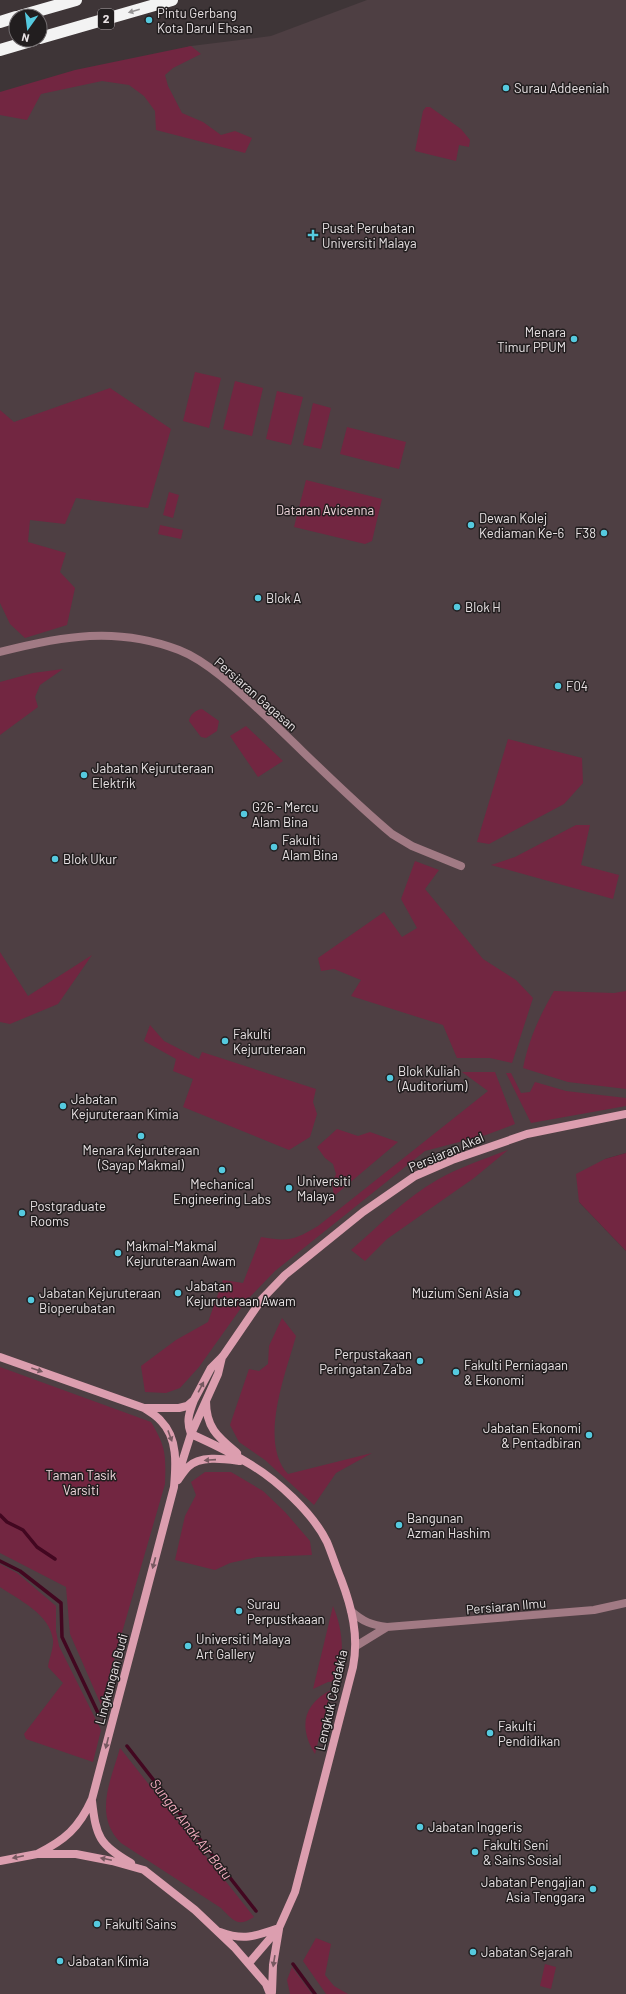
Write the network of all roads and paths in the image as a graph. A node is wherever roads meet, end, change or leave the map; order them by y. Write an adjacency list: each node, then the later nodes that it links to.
1 (76, 0): 3 (highway)
2 (172, 0): 4 (highway, 2, one-way to 4)
3 (48, 8)
4 (48, 36)
5 (0, 652): 6 (street, Persiaran Gagasan)
6 (461, 866)
7 (626, 1114): 8 (street, Persiaran Akal)
8 (222, 1356): 10 (street, Persiaran Akal); 11 (street, Persiaran Akal, one-way to 8)
9 (0, 1357): 12 (street, Lingkungan Budi, one-way to 12)
10 (206, 1397): 13 (street, Persiaran Akal); 14 (street)
11 (194, 1400): 12 (street); 13 (street)
12 (144, 1408): 15 (street, Lingkungan Budi, one-way to 15)
13 (191, 1434): 14 (street, Lengkuk Cendakia); 15 (street, Lingkungan Budi)
14 (249, 1463): 15 (street, one-way to 15); 17 (street, Lengkuk Cendakia)
15 (174, 1486): 20 (street, Lingkungan Budi, one-way to 20)
16 (626, 1603): 18 (street, Persiaran Ilmu)
17 (351, 1611): 18 (street, Persiaran Ilmu); 19 (street, Lengkuk Cendakia)
18 (387, 1627): 19 (street, Persiaran Ilmu)
19 (356, 1646): 24 (street, Lengkuk Cendakia)
20 (92, 1800): 21 (street, Lingkungan Budi); 23 (street)
21 (37, 1854): 22 (street, Lingkungan Budi, one-way to 22); 23 (street, Lingkungan Budi, one-way to 21)
22 (0, 1861)
23 (144, 1870): 25 (street, Lingkungan Budi)
24 (279, 1928): 25 (street); 26 (street, Lengkuk Cendakia); 27 (street, Lengkuk Cendakia, one-way to 27)
25 (218, 1931): 26 (street)
26 (249, 1963): 27 (street)
27 (271, 1994)

